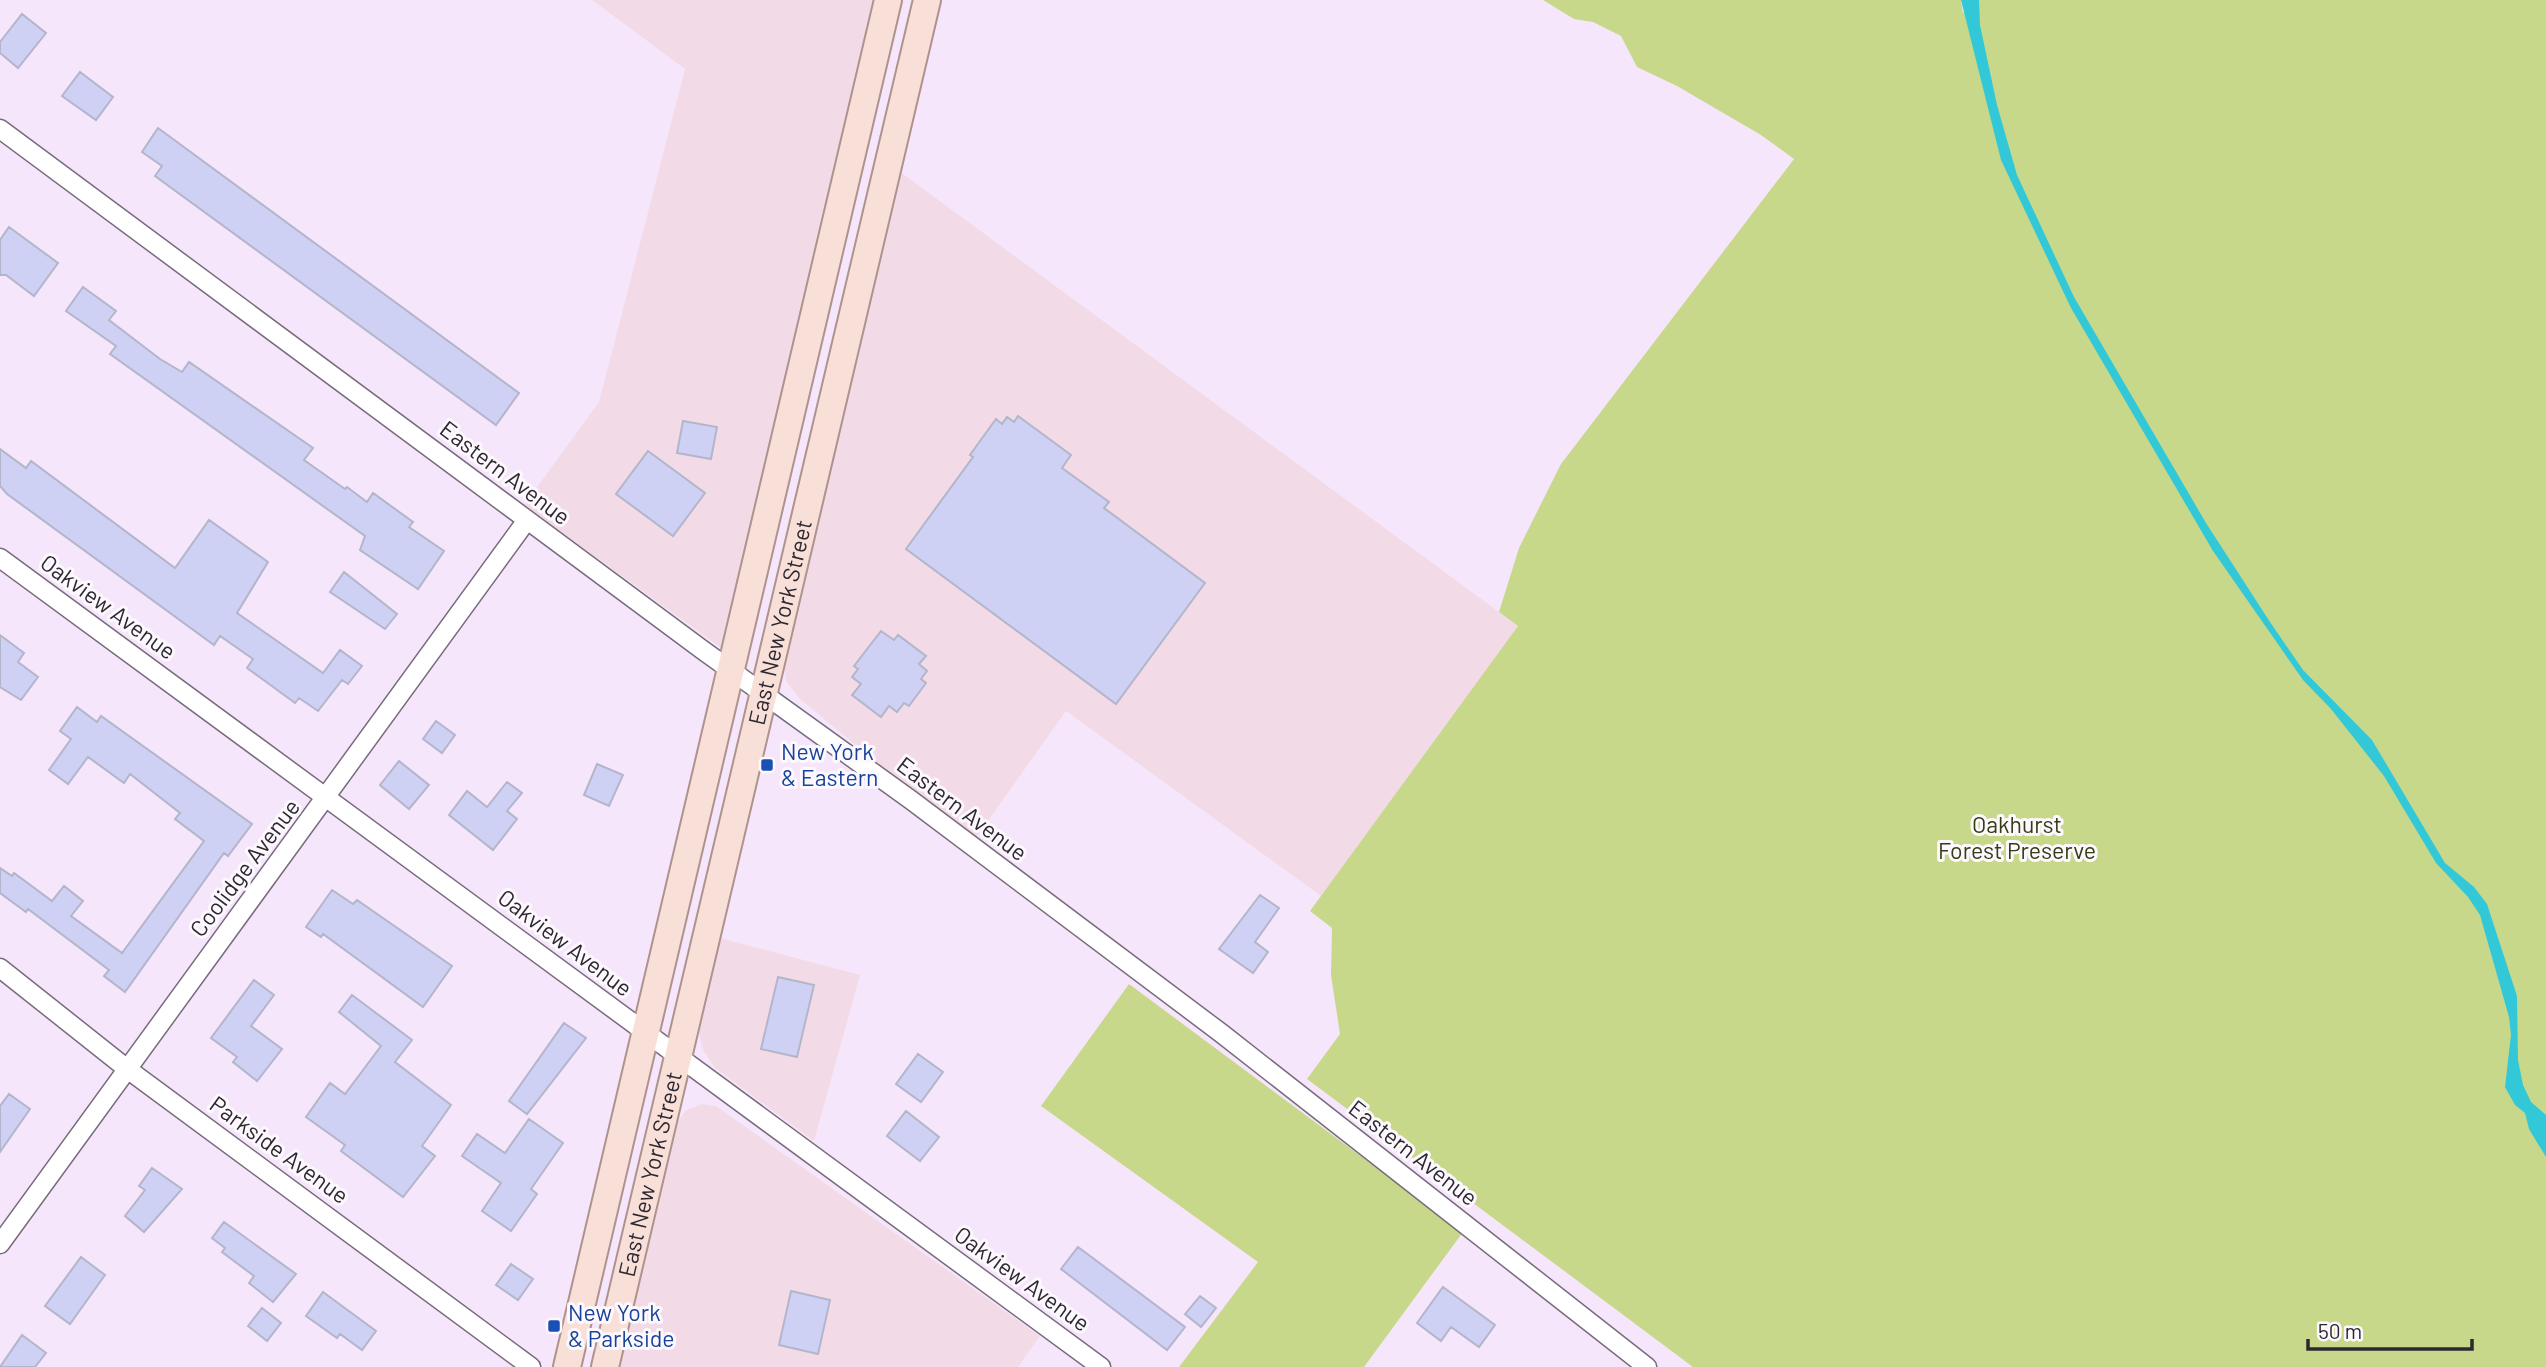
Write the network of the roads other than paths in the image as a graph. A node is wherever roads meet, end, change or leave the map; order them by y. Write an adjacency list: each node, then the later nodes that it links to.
1 (888, 0): 6 (main road, East New York Street)
2 (926, 0): 7 (main road, East New York Street)
3 (0, 130): 4 (street, Eastern Avenue)
4 (527, 520): 6 (street, Eastern Avenue); 8 (street, Coolidge Avenue)
5 (0, 558): 8 (street, Oakview Avenue)
6 (731, 671): 7 (street, Eastern Avenue); 10 (main road, East New York Street)
7 (765, 695): 11 (main road, East New York Street); 18 (street, Eastern Avenue)
8 (327, 798): 10 (street, Oakview Avenue); 12 (street, Coolidge Avenue)
9 (0, 968): 12 (street, Parkside Avenue)
10 (645, 1034): 11 (street, Oakview Avenue); 15 (main road, East New York Street)
11 (680, 1059): 16 (main road, East New York Street); 17 (street, Oakview Avenue)
12 (126, 1068): 13 (street, Coolidge Avenue); 14 (street, Parkside Avenue)
13 (0, 1244)
14 (531, 1367)
15 (567, 1367)
16 (605, 1367)
17 (1101, 1367)
18 (1647, 1367)

